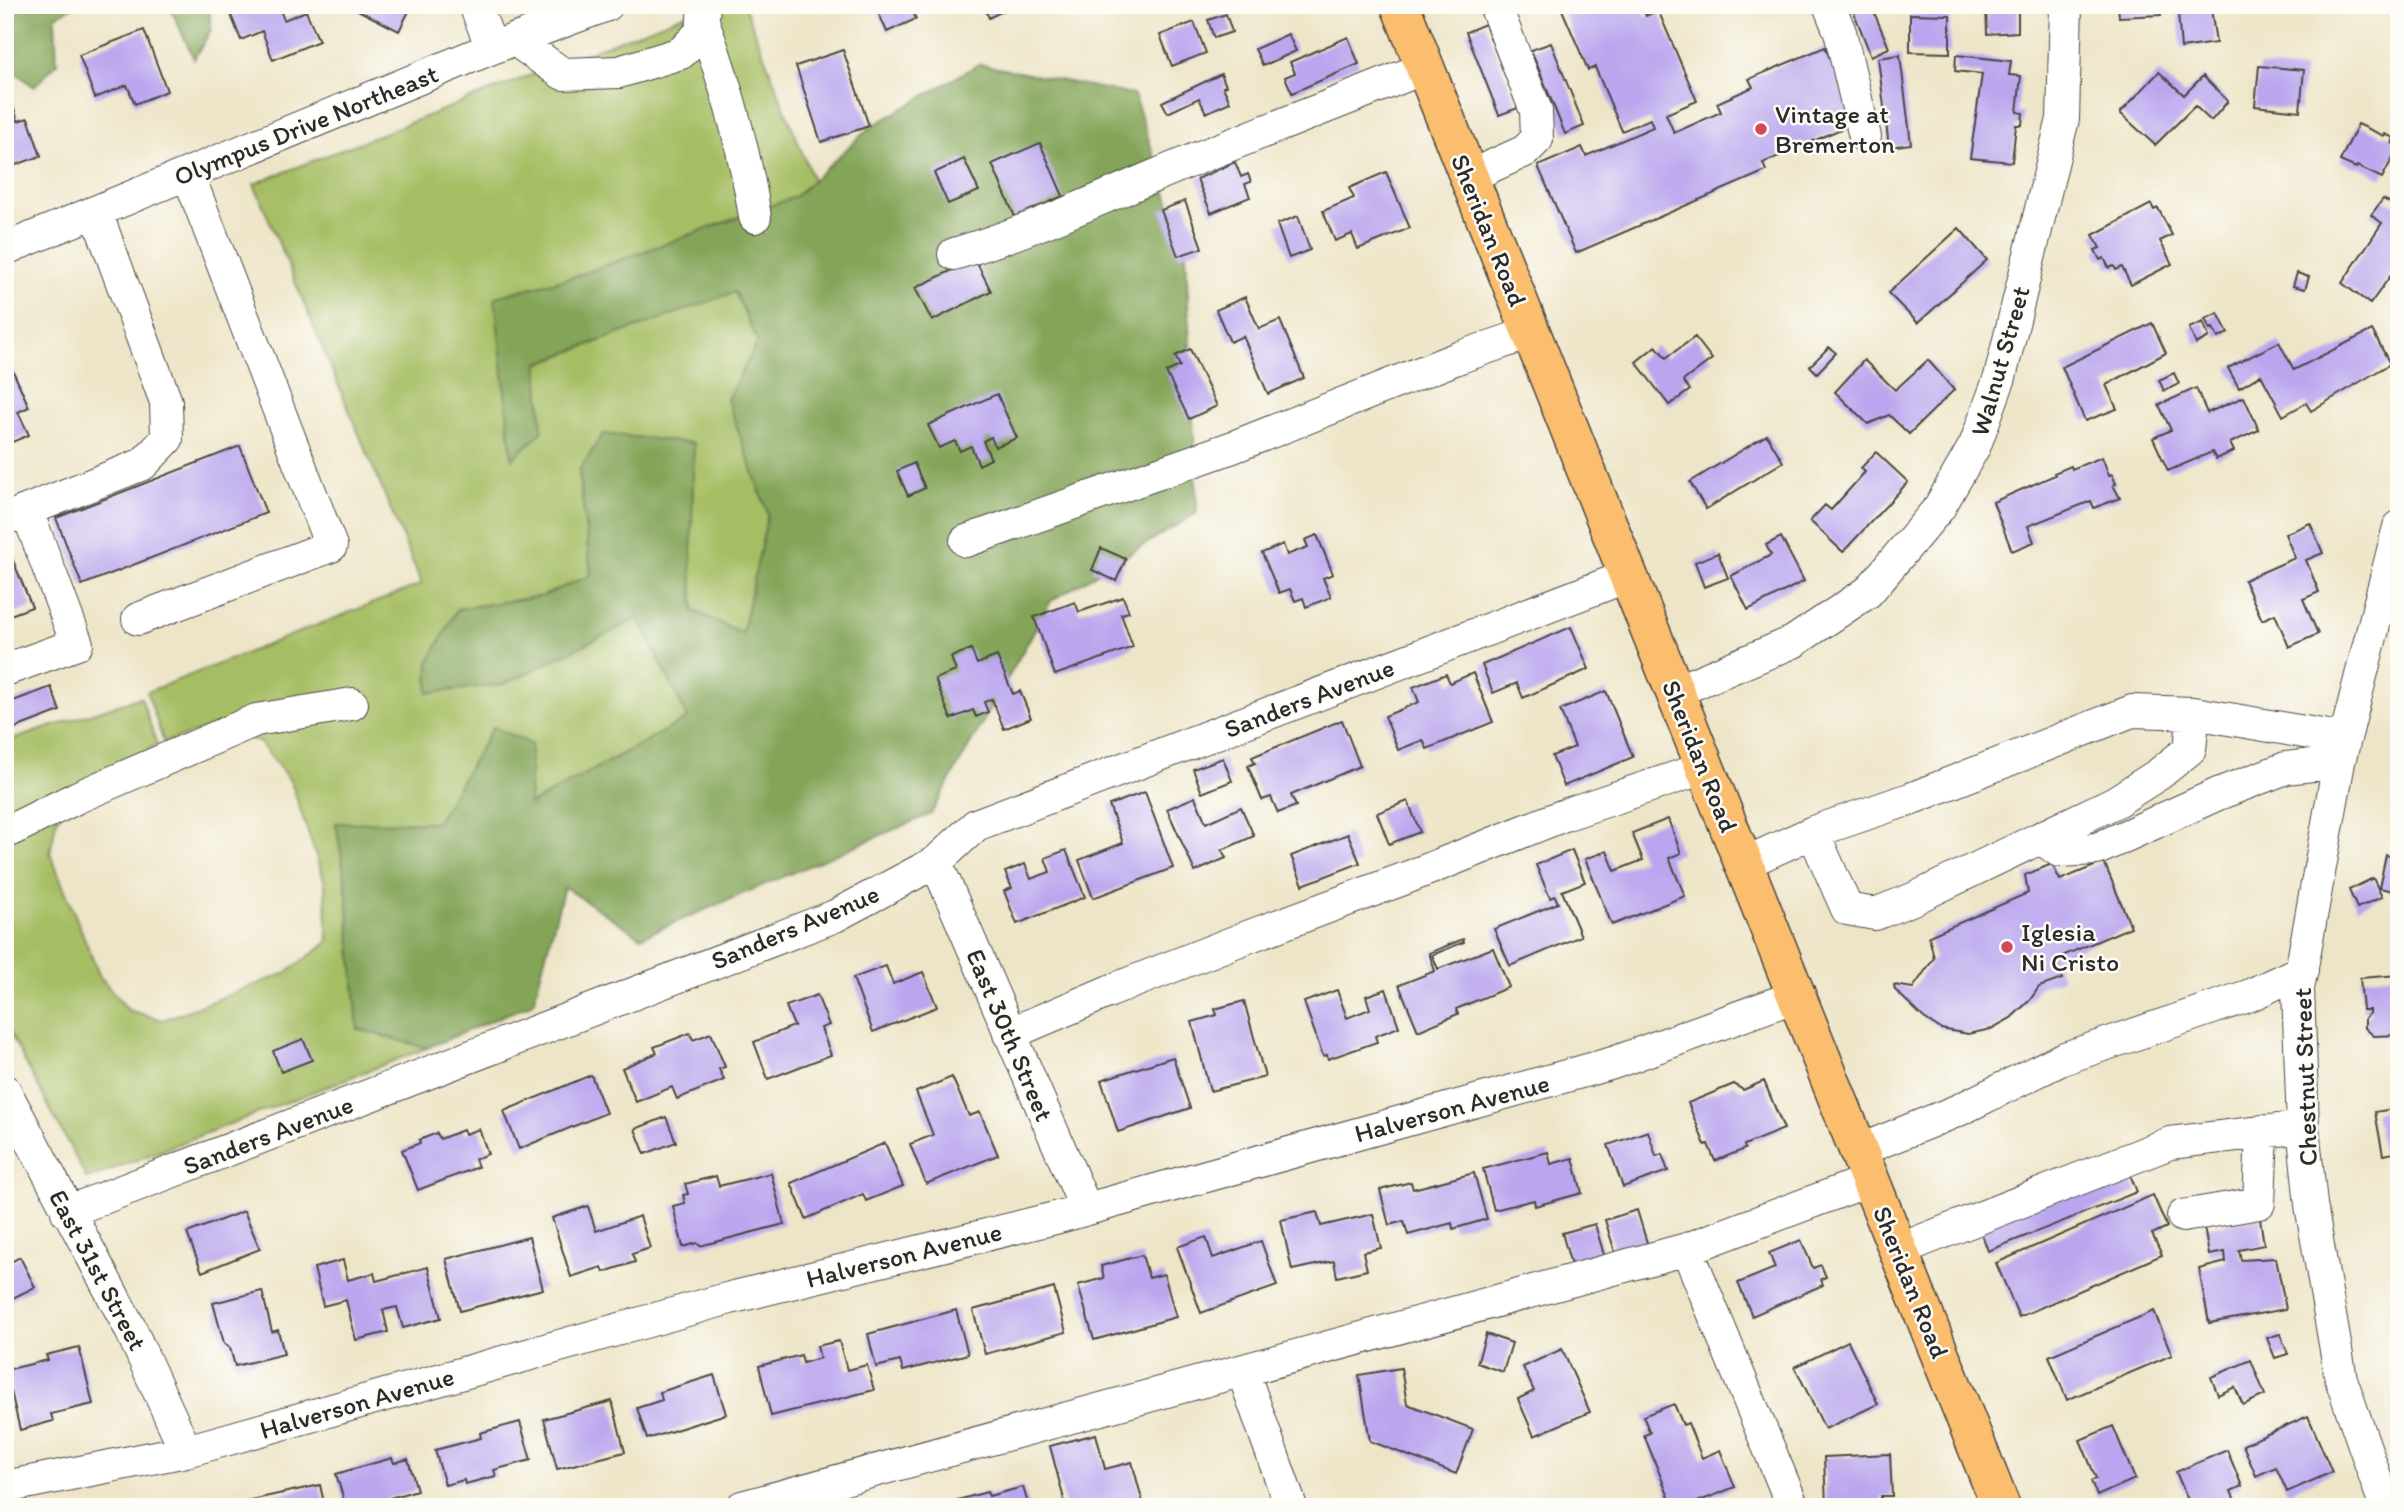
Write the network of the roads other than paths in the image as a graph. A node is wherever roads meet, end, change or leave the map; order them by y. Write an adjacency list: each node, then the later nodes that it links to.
1 (475, 5): 8 (street)
2 (607, 5): 8 (street, Olympus Drive Northeast)
3 (1399, 5): 9 (main road, Sheridan Road)
4 (1495, 5): 12 (street)
5 (1829, 5): 10 (street)
6 (2066, 5): 24 (street, Walnut Street)
7 (703, 13): 8 (street); 14 (street)
8 (504, 44): 11 (street, Olympus Drive Northeast)
9 (1424, 68): 12 (main road, Sheridan Road); 16 (street)
10 (1865, 137)
11 (188, 174): 13 (street, Olympus Drive Northeast); 22 (street)
12 (1468, 177): 17 (main road, Sheridan Road)
13 (96, 212): 15 (street, Olympus Drive Northeast); 18 (street)
14 (755, 217)
15 (5, 249)
16 (954, 254)
17 (1530, 333): 20 (street); 21 (main road, Sheridan Road)
18 (16, 515): 23 (street)
19 (2399, 527): 27 (street, Chestnut Street)
20 (967, 541)
21 (1628, 576): 24 (main road, Sheridan Road); 32 (street, Sanders Avenue)
22 (138, 619)
23 (5, 670)
24 (1674, 692): 28 (main road, Sheridan Road)
25 (352, 704): 30 (street)
26 (2194, 713): 27 (street); 29 (street); 31 (street)
27 (2342, 751): 31 (street); 34 (street, Chestnut Street)
28 (1704, 768): 33 (main road, Sheridan Road); 36 (street)
29 (1813, 832): 31 (street); 33 (street)
30 (5, 833)
31 (2040, 838)
32 (936, 862): 36 (street, East 30th Street); 42 (street, Sanders Avenue)
33 (1743, 864): 35 (main road, Sheridan Road)
34 (2302, 971): 38 (street, Chestnut Street); 40 (street)
35 (1796, 996): 40 (main road, Sheridan Road); 41 (street, Halverson Avenue)
36 (1009, 1034): 41 (street, East 30th Street)
37 (5, 1091): 42 (street, East 31st Street)
38 (2303, 1127): 39 (street); 49 (street, Chestnut Street)
39 (2262, 1131): 43 (street); 45 (street)
40 (1864, 1165): 44 (street); 45 (main road, Sheridan Road)
41 (1086, 1209): 47 (street, Halverson Avenue)
42 (67, 1212): 47 (street, East 31st Street)
43 (2183, 1216)
44 (1687, 1249): 46 (street); 52 (street)
45 (1898, 1250): 53 (main road, Sheridan Road)
46 (1243, 1372): 50 (street); 51 (street)
47 (186, 1451): 48 (street, Halverson Avenue)
48 (5, 1486)
49 (2385, 1502)
50 (742, 1507)
51 (1292, 1507)
52 (1793, 1507)
53 (2001, 1507)

